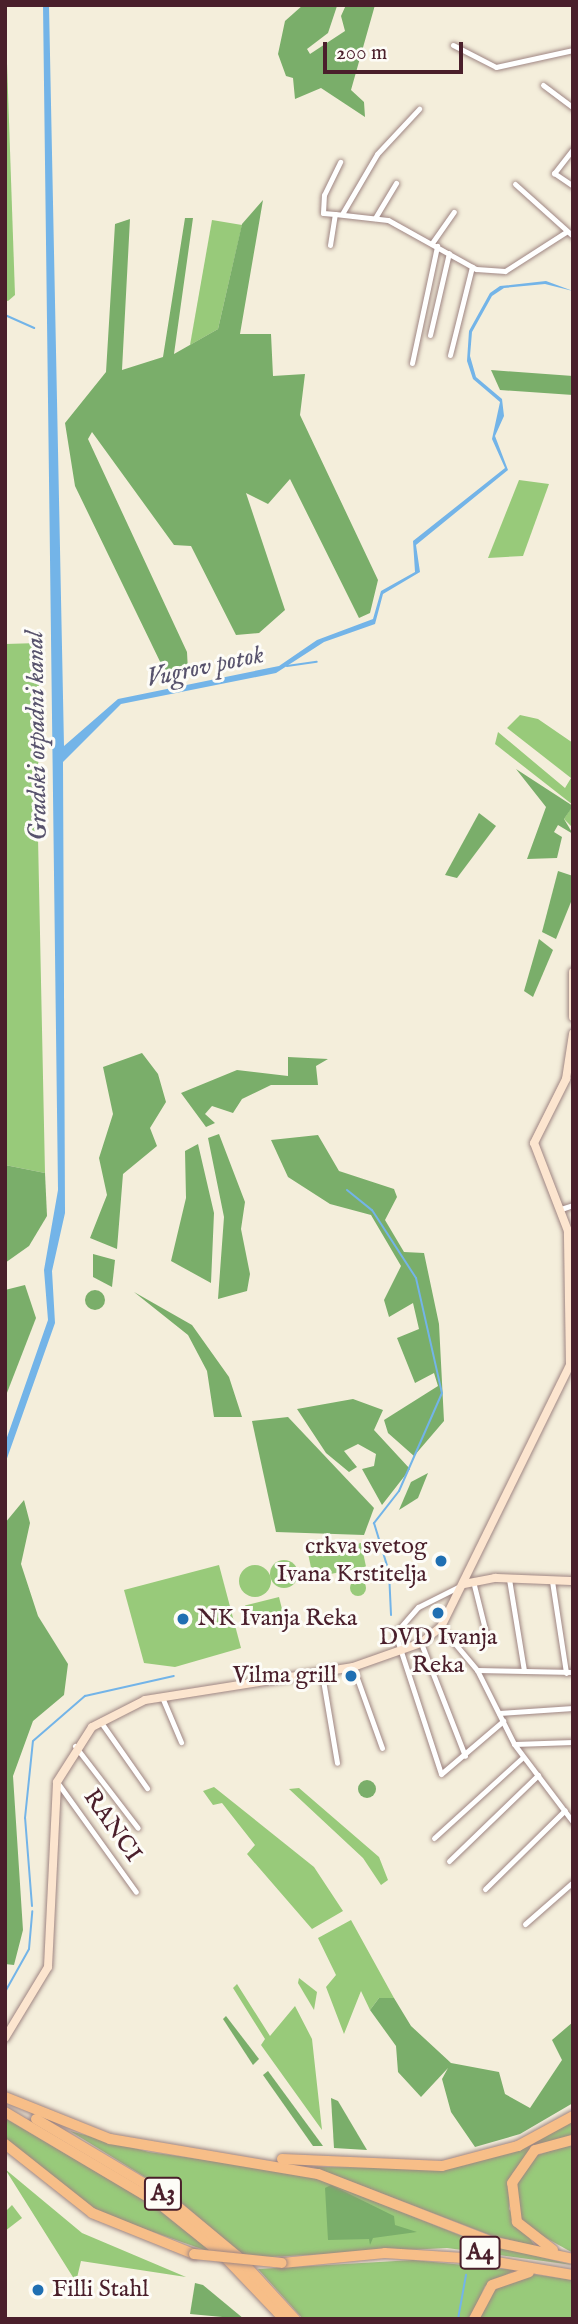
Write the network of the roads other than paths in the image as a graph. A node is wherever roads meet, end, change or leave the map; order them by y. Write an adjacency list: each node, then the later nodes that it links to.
1 (453, 45): 2 (street)
2 (573, 50)
3 (543, 85): 4 (street)
4 (573, 108)
5 (419, 109): 12 (street)
6 (573, 149): 10 (street)
7 (340, 162): 12 (street)
8 (396, 183): 13 (street)
9 (515, 184): 14 (street)
10 (573, 186)
11 (454, 212): 17 (street)
12 (339, 214): 13 (street); 16 (street)
13 (375, 218): 17 (street)
14 (566, 232): 15 (street); 19 (street)
15 (573, 236)
16 (330, 244)
17 (434, 244): 18 (street); 22 (street)
18 (449, 253): 19 (street); 20 (street)
19 (472, 267): 21 (street)
20 (430, 335)
21 (450, 355)
22 (412, 363)
23 (573, 972): 24 (main road)
24 (573, 1017)
25 (573, 1034): 27 (main road)
26 (573, 1205): 27 (street)
27 (561, 1209): 28 (main road)
28 (571, 1248): 29 (main road)
29 (573, 1331): 34 (main road)
30 (509, 1579): 31 (main road); 32 (main road); 41 (street)
31 (473, 1581): 34 (main road); 36 (street)
32 (552, 1581): 33 (main road); 42 (street)
33 (573, 1581)
34 (464, 1584): 35 (main road); 38 (street)
35 (441, 1627): 37 (main road); 40 (street)
36 (488, 1641)
37 (421, 1643): 38 (main road); 54 (street)
38 (401, 1650): 39 (main road); 54 (street)
39 (353, 1667): 43 (main road); 53 (street)
40 (477, 1670): 41 (street); 46 (street)
41 (524, 1671): 42 (street)
42 (570, 1672)
43 (322, 1674): 44 (main road); 56 (street)
44 (162, 1697): 47 (main road); 49 (street)
45 (573, 1708): 46 (street)
46 (499, 1713): 48 (street)
47 (100, 1721): 52 (main road); 59 (street)
48 (503, 1721): 51 (street); 54 (street)
49 (181, 1742)
50 (573, 1742): 51 (street)
51 (514, 1744): 55 (street)
52 (75, 1746): 58 (main road); 62 (street)
53 (382, 1748)
54 (465, 1756)
55 (523, 1757): 57 (street); 63 (street)
56 (337, 1763)
57 (538, 1775): 60 (street); 64 (street)
58 (57, 1782): 67 (street, RANCI); 69 (main road)
59 (147, 1787)
60 (565, 1810): 61 (street); 66 (street)
61 (573, 1822)
62 (138, 1828)
63 (434, 1838)
64 (449, 1861)
65 (573, 1882): 68 (street)
66 (485, 1889)
67 (136, 1892)
68 (525, 1924)
69 (5, 2038)
70 (5, 2099): 75 (highway); 82 (highway, A3)
71 (5, 2112): 81 (highway, A3)
72 (573, 2116): 75 (highway)
73 (573, 2140): 77 (highway)
74 (5, 2144): 76 (highway, bridge)
75 (206, 2155): 77 (highway)
76 (385, 2253): 78 (highway, A4); 79 (highway)
77 (573, 2257)
78 (573, 2268)
79 (560, 2273): 80 (highway); 83 (highway)
80 (573, 2275)
81 (284, 2319)
82 (295, 2319)
83 (474, 2319)

